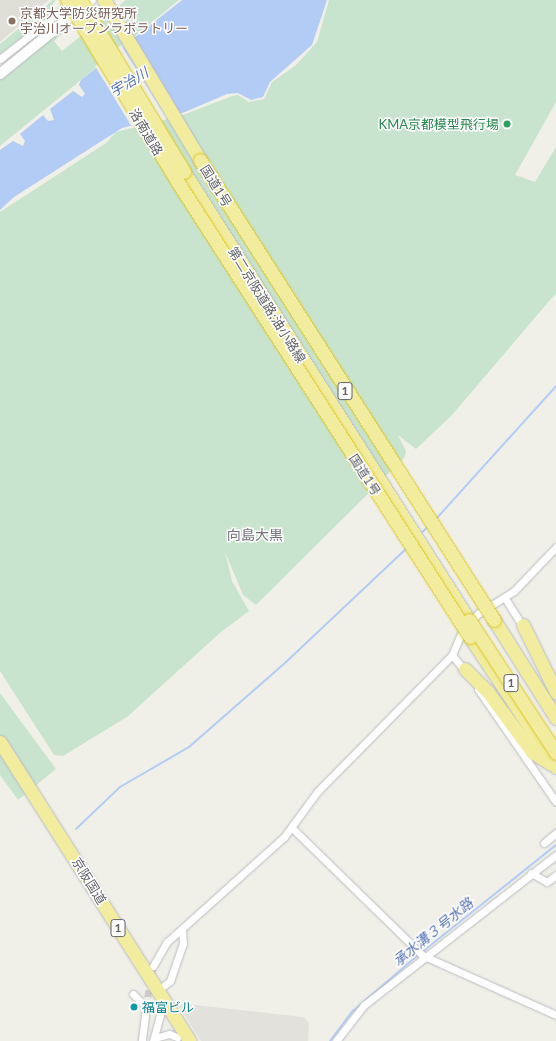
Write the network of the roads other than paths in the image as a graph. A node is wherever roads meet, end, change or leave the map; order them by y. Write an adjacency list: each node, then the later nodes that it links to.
1 (67, 0): 8 (highway, 洛南道路 / 1, bridge)
2 (74, 0): 6 (street)
3 (80, 0): 11 (highway, 第二京阪道路;油小路線 / 1, bridge)
4 (90, 0): 7 (main road); 11 (highway, 第二京阪道路;油小路線 / 1)
5 (104, 0): 17 (highway, 国道1号 / 1, bridge)
6 (0, 59)
7 (0, 74)
8 (177, 181): 22 (highway, 国道1号 / 1, bridge)
9 (556, 548): 10 (street)
10 (505, 598): 12 (street); 13 (street)
11 (464, 604): 18 (highway, 1); 20 (highway, 1, bridge)
12 (523, 626): 15 (street); 16 (highway)
13 (452, 654): 14 (street); 25 (street)
14 (465, 669): 22 (highway); 23 (street)
15 (556, 677)
16 (556, 692)
17 (556, 718)
18 (556, 738)
19 (0, 742): 24 (highway, 京阪国道 / 1)
20 (556, 753)
21 (0, 758): 24 (highway, 京阪国道 / 1)
22 (556, 767)
23 (556, 802)
24 (43, 817): 34 (highway, 京阪国道 / 1); 36 (highway, 京阪国道 / 1)
25 (292, 828): 31 (street); 32 (street)
26 (556, 833): 27 (street)
27 (544, 843)
28 (556, 855): 29 (street)
29 (531, 873): 30 (street); 32 (street)
30 (556, 875)
31 (182, 930): 33 (street); 34 (street)
32 (424, 956): 37 (street); 42 (street)
33 (153, 966)
34 (158, 990): 41 (highway, 京阪国道 / 1)
35 (133, 994): 40 (street)
36 (161, 1011): 38 (street); 39 (highway, 京阪国道 / 1)
37 (556, 1015)
38 (154, 1039): 39 (street)
39 (178, 1039)
40 (142, 1041)
41 (190, 1041)
42 (336, 1041)

